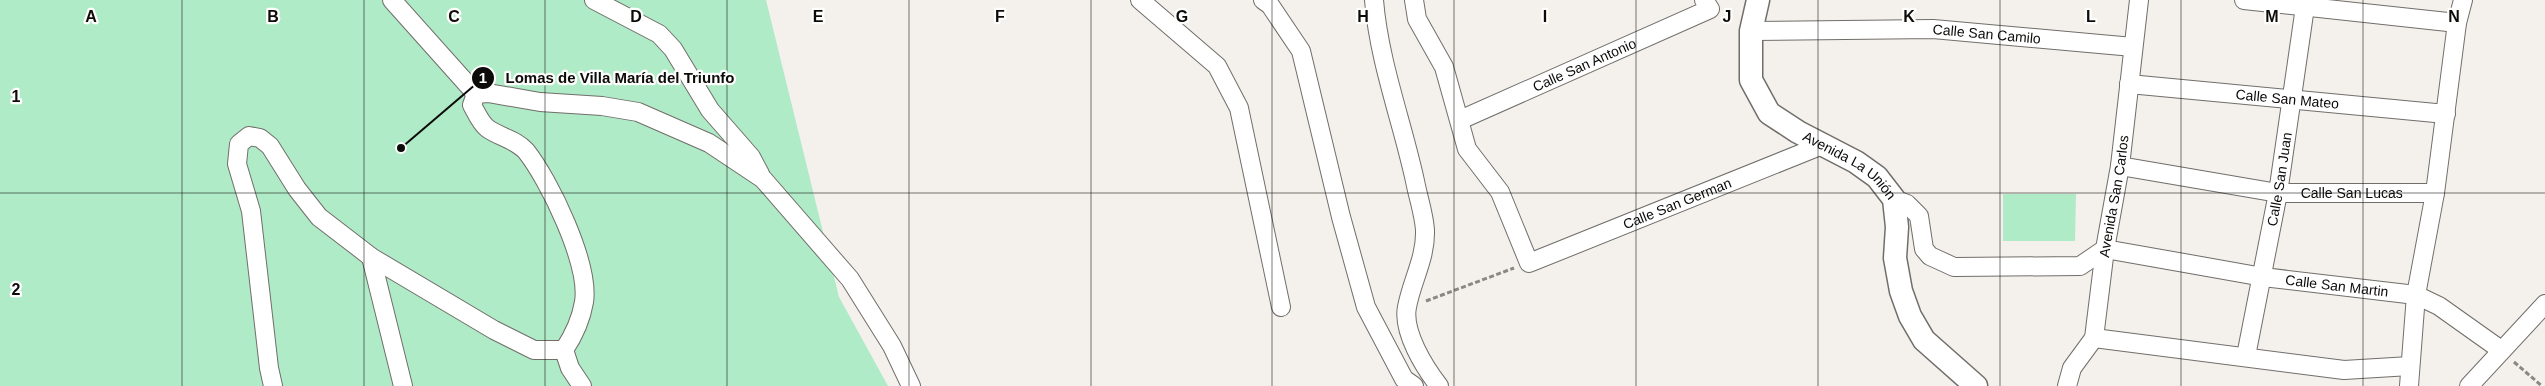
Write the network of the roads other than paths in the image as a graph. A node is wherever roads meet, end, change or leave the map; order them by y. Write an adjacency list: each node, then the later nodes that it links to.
1 (392, 0): 17 (street)
2 (594, 0): 23 (street)
3 (1140, 0): 32 (street)
4 (1263, 0): 42 (street)
5 (1374, 0): 43 (street)
6 (1414, 0): 20 (street)
7 (1758, 0): 14 (main road, Avenida La Unión)
8 (2139, 0): 15 (street, Avenida San Carlos)
9 (2244, 0): 11 (street)
10 (2463, 0): 13 (street)
11 (2305, 3): 13 (street); 18 (street, Calle San Juan)
12 (1707, 5): 20 (street, Calle San Antonio)
13 (2457, 23): 19 (street)
14 (1751, 31): 15 (street, Calle San Camilo); 21 (main road, Avenida La Unión)
15 (2133, 47): 16 (street, Avenida San Carlos)
16 (2129, 84): 18 (street, Calle San Mateo); 22 (street, Avenida San Carlos)
17 (476, 94): 23 (street); 34 (street)
18 (2290, 99): 19 (street, Calle San Mateo); 24 (street, Calle San Juan)
19 (2446, 114): 25 (street)
20 (1460, 120): 21 (street, Calle San German)
21 (1825, 144): 26 (main road, Avenida La Unión)
22 (2120, 166): 24 (street, Calle San Lucas); 27 (street, Avenida San Carlos)
23 (763, 179): 41 (street)
24 (2278, 193): 25 (street, Calle San Lucas); 29 (street, Calle San Juan)
25 (2435, 193): 30 (street)
26 (1894, 199): 27 (street); 44 (main road, Avenida La Unión)
27 (2105, 249): 29 (street, Calle San Martin); 33 (street, Avenida San Carlos)
28 (371, 256): 34 (street); 38 (street); 39 (street)
29 (2263, 277): 30 (street, Calle San Martin); 36 (street, Calle San Juan)
30 (2416, 295): 35 (street, Calle San Martin); 37 (street)
31 (2545, 304): 35 (street)
32 (1281, 306)
33 (2094, 338): 36 (street); 45 (street, Avenida San Carlos)
34 (564, 350): 40 (street)
35 (2500, 350): 47 (street)
36 (2246, 356): 37 (street)
37 (2410, 366): 46 (street)
38 (274, 386)
39 (403, 386)
40 (582, 386)
41 (911, 386)
42 (1414, 386)
43 (1439, 386)
44 (1976, 386)
45 (2067, 386)
46 (2409, 386)
47 (2469, 386)

